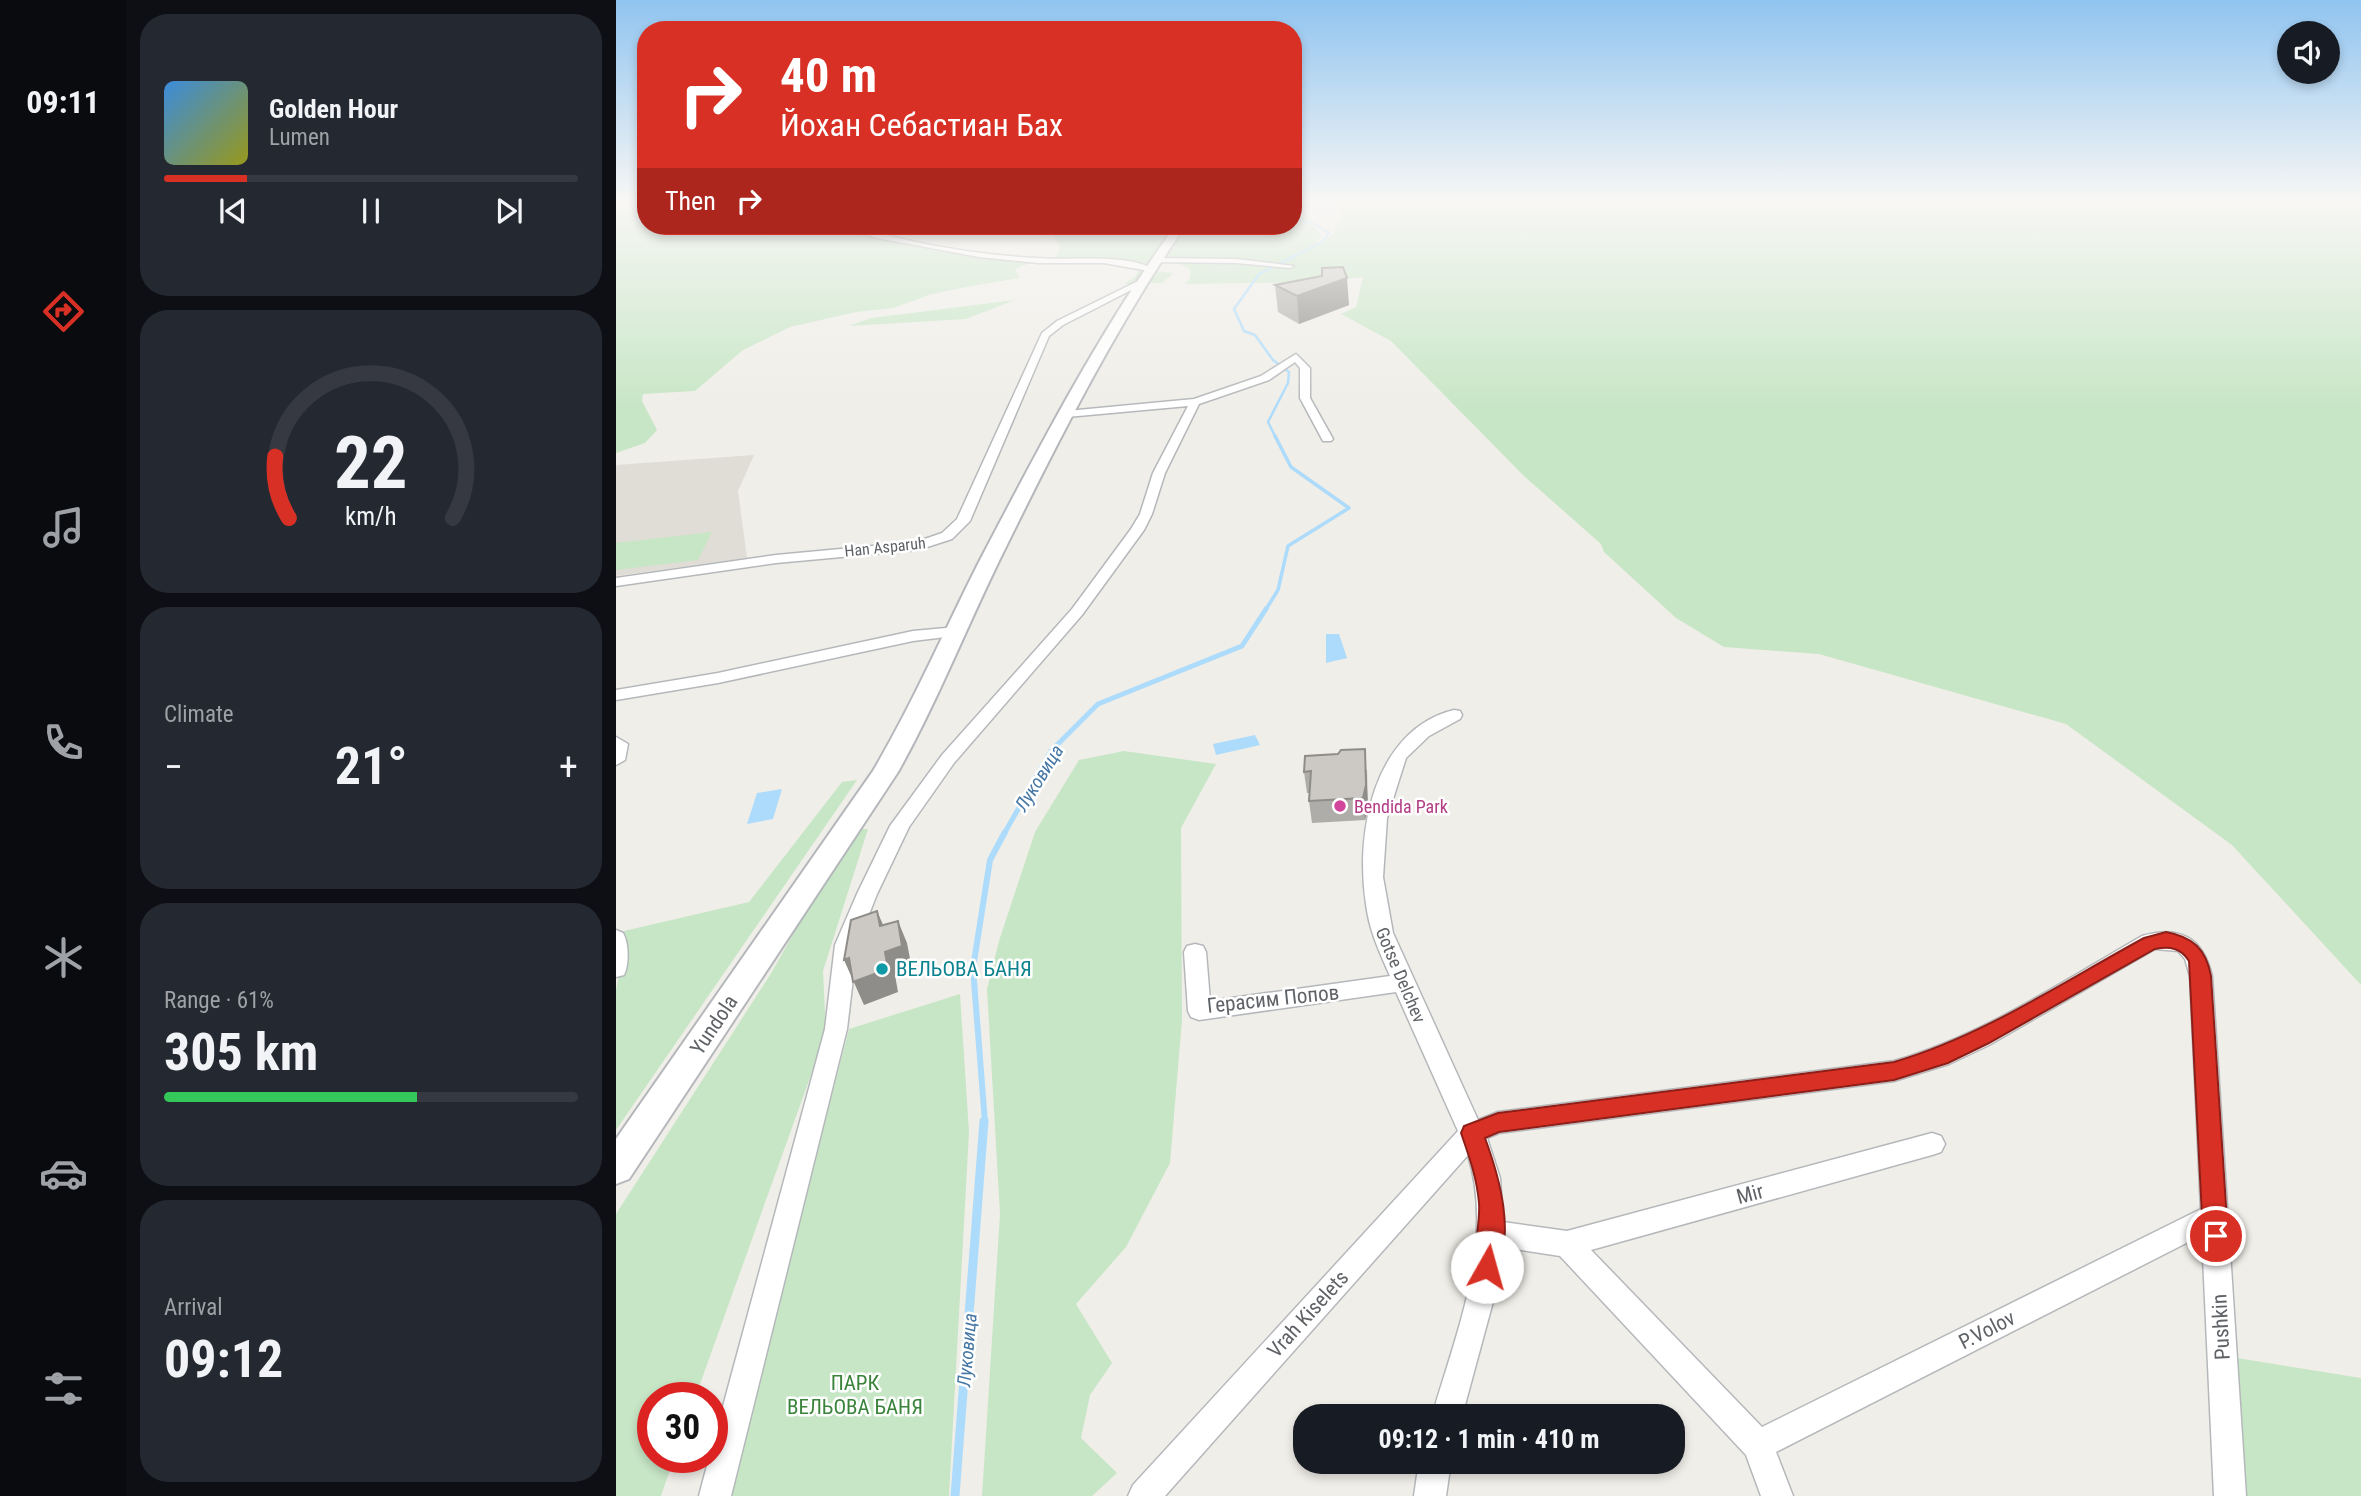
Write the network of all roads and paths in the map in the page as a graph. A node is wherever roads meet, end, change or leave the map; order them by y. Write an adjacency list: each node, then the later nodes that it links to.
1 (1143, 270): 3 (street)
2 (1158, 270): 3 (street)
3 (1148, 271): 5 (main road, Yundola); 7 (street, Han Asparuh)
4 (1195, 402): 5 (street); 6 (street); 26 (street)
5 (1067, 414): 8 (main road, Yundola)
6 (1327, 439)
7 (616, 582)
8 (957, 632): 9 (street); 19 (main road, Yundola)
9 (616, 695)
10 (1454, 715): 16 (street, Gotse Delchev)
11 (616, 742): 12 (street)
12 (616, 761)
13 (616, 938): 15 (street)
14 (1195, 952): 16 (street, Герасим Попов)
15 (616, 969)
16 (1402, 983): 17 (street, Gotse Delchev)
17 (1472, 1133): 20 (street, Pushkin); 21 (street, Gotse Delchev); 27 (street, Vrah Kiselets)
18 (1932, 1144): 22 (street, Mir)
19 (616, 1168)
20 (2215, 1215): 24 (street, P.Volov); 30 (street, Pushkin)
21 (1491, 1233): 22 (street, Mir); 23 (street, Gotse Delchev)
22 (1567, 1244): 24 (street)
23 (1450, 1404)
24 (1758, 1445): 29 (street)
25 (1433, 1474): 28 (street)
26 (715, 1496)
27 (1144, 1496)
28 (1430, 1496)
29 (1777, 1496)
30 (2230, 1496)

